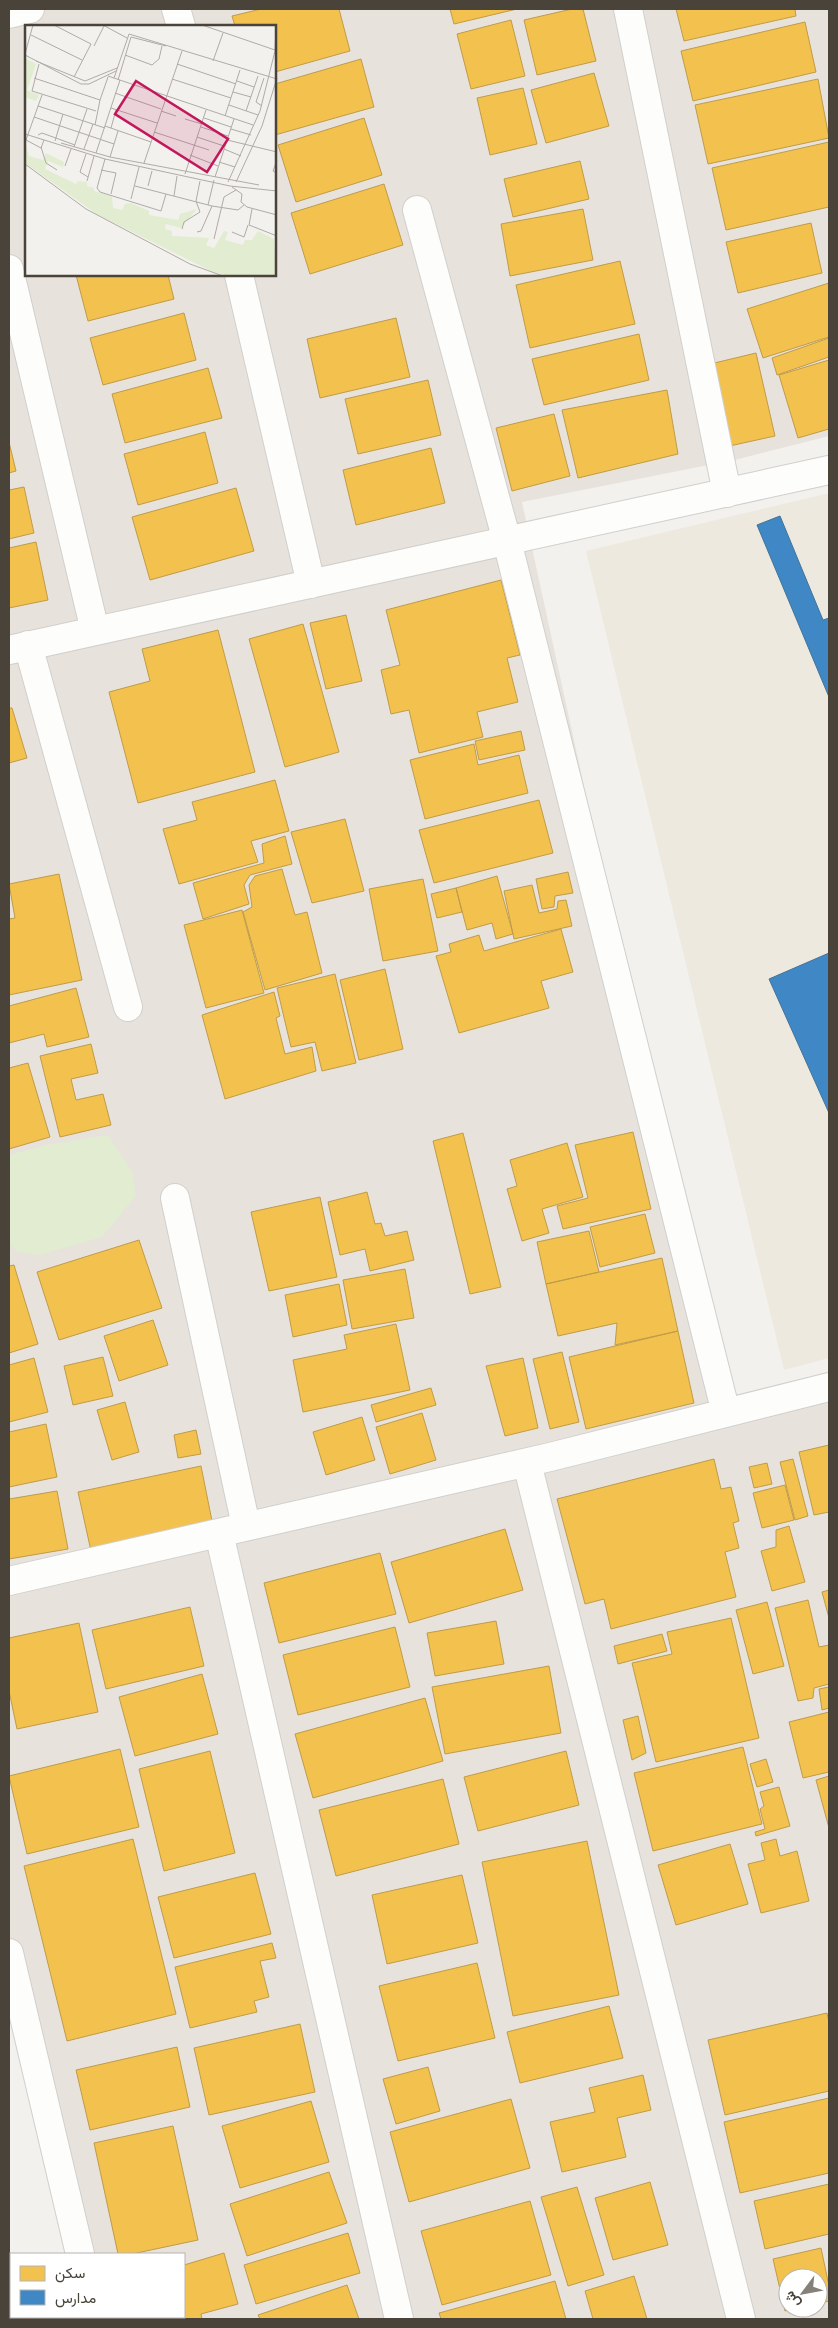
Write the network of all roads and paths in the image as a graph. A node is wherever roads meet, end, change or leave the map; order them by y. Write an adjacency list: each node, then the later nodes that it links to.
1 (30, 9): 4 (street)
2 (176, 9): 5 (street)
3 (628, 9): 10 (street)
4 (9, 14)
5 (181, 25)
6 (417, 210): 11 (street)
7 (9, 269): 13 (street)
8 (239, 276): 12 (street)
9 (829, 470): 10 (street)
10 (727, 493): 11 (street)
11 (507, 540): 12 (street); 18 (street)
12 (311, 584): 13 (street)
13 (95, 631): 14 (street)
14 (19, 648): 15 (street)
15 (128, 1007)
16 (175, 1198): 20 (street)
17 (829, 1387): 18 (street)
18 (726, 1413): 19 (street)
19 (527, 1463): 20 (street); 26 (street)
20 (246, 1526): 21 (street)
21 (219, 1533): 22 (street); 25 (street)
22 (9, 1581)
23 (9, 1953): 24 (street)
24 (80, 2253)
25 (398, 2319)
26 (741, 2319)

